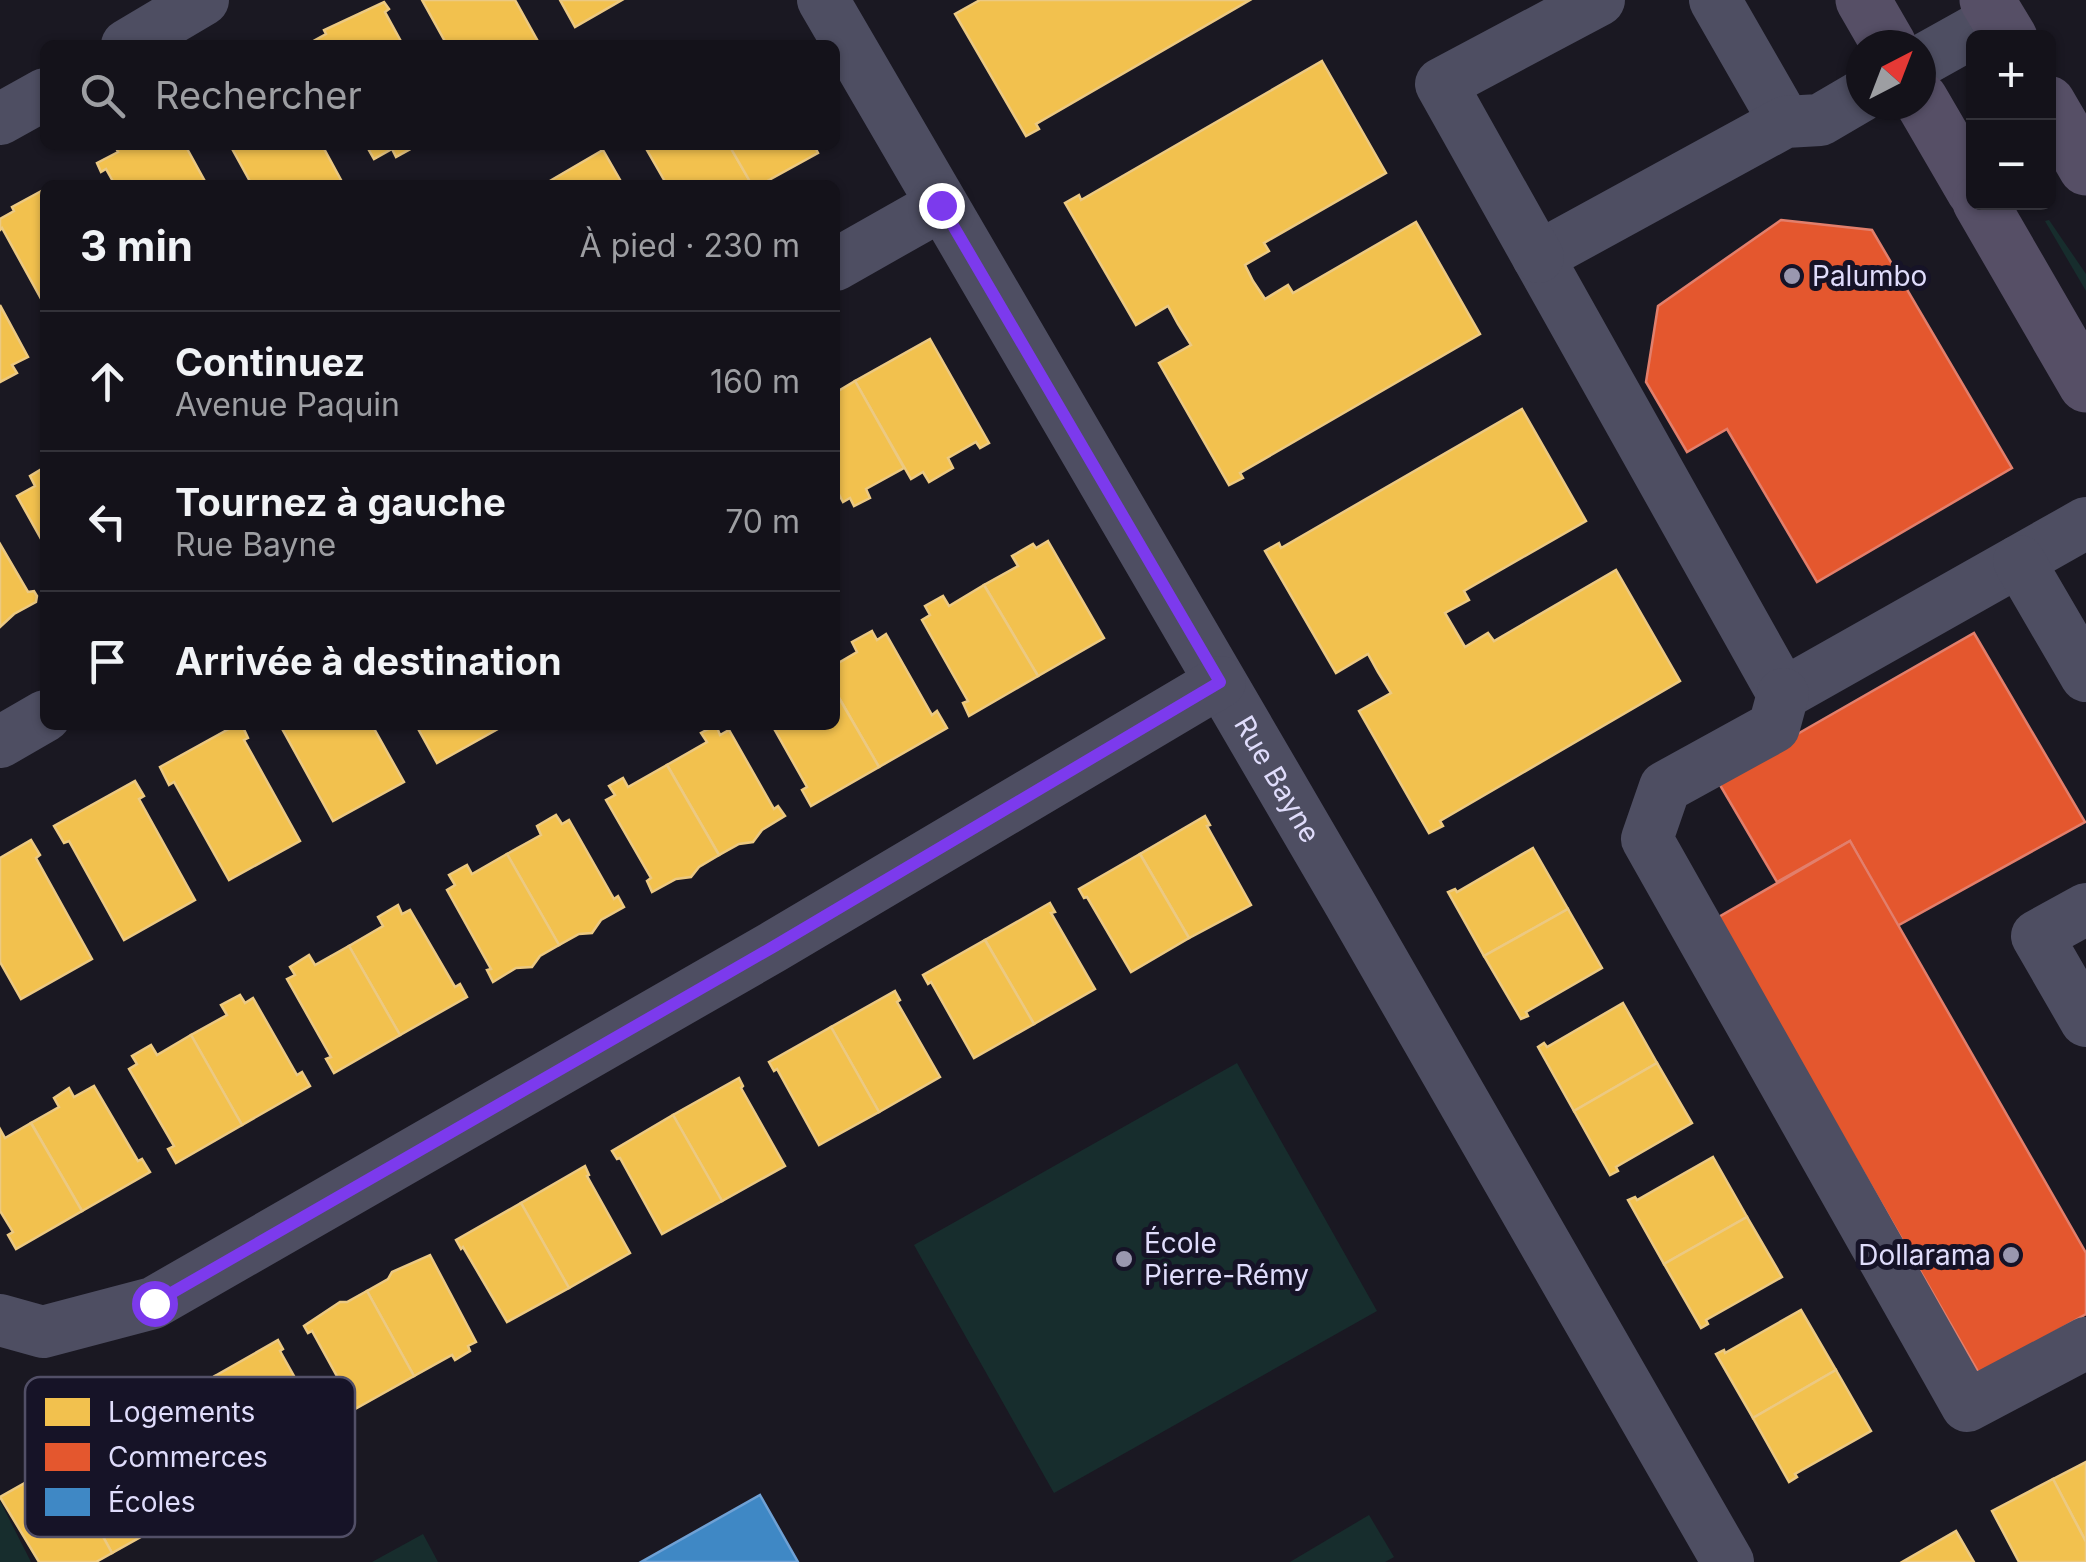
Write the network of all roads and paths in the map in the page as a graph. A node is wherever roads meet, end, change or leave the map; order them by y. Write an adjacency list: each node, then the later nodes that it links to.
1 (203, 0): 8 (street)
2 (823, 0): 18 (street, Rue Bayne)
3 (1599, 0): 20 (street)
4 (1715, 0): 15 (street)
5 (1863, 0): 7 (main road)
6 (1998, 18): 9 (street)
7 (1880, 30)
8 (135, 40)
9 (1936, 53)
10 (40, 97): 13 (street)
11 (1846, 105): 15 (street)
12 (2056, 116): 16 (main road)
13 (0, 119)
14 (1933, 120): 17 (main road)
15 (1785, 122): 20 (street)
16 (2086, 168)
17 (1966, 177)
18 (941, 205): 21 (street); 26 (street, Rue Bayne)
19 (1985, 210): 22 (main road)
20 (1538, 257): 27 (street)
21 (840, 263)
22 (2086, 386)
23 (2086, 524): 24 (street)
24 (2019, 561): 25 (street); 27 (street)
25 (2086, 676)
26 (1220, 682): 32 (street); 34 (street, Rue Bayne)
27 (1783, 694): 33 (street)
28 (40, 719): 29 (street)
29 (0, 742)
30 (2086, 909): 31 (street)
31 (2086, 1022)
32 (0, 1320)
33 (2086, 1343)
34 (1728, 1562)

